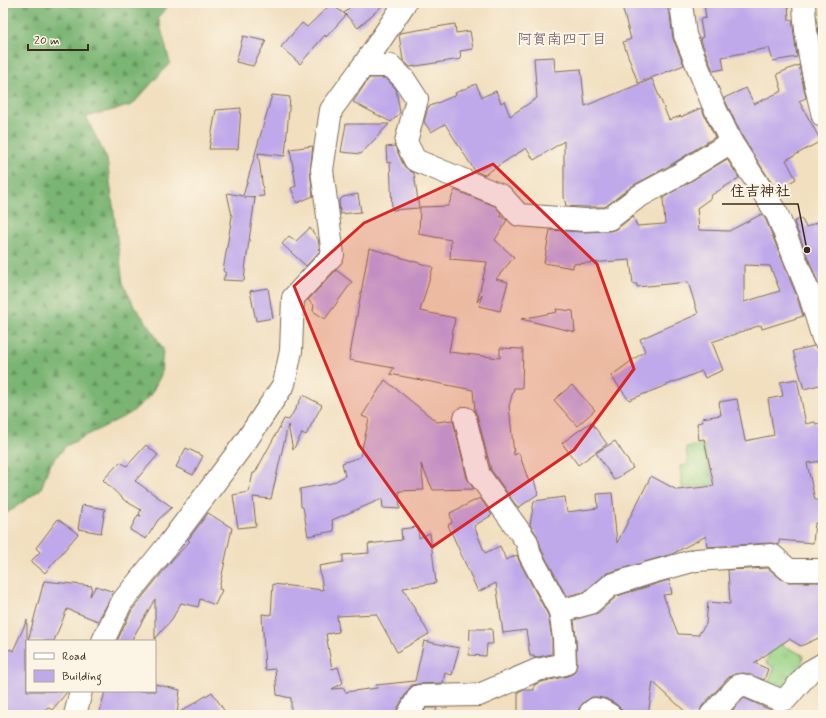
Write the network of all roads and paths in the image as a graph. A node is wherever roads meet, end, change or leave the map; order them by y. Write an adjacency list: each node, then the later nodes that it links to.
1 (405, 3): 4 (street)
2 (681, 3): 6 (street)
3 (804, 3): 5 (street)
4 (363, 66): 6 (street); 12 (street)
5 (823, 116)
6 (731, 142): 7 (street)
7 (816, 290): 8 (street)
8 (823, 338)
9 (465, 418): 11 (street)
10 (823, 570): 11 (street)
11 (560, 611): 16 (street)
12 (103, 640)
13 (823, 664): 19 (street)
14 (81, 692): 15 (street)
15 (75, 715)
16 (408, 715)
17 (590, 715): 18 (street)
18 (610, 715)
19 (711, 715)

